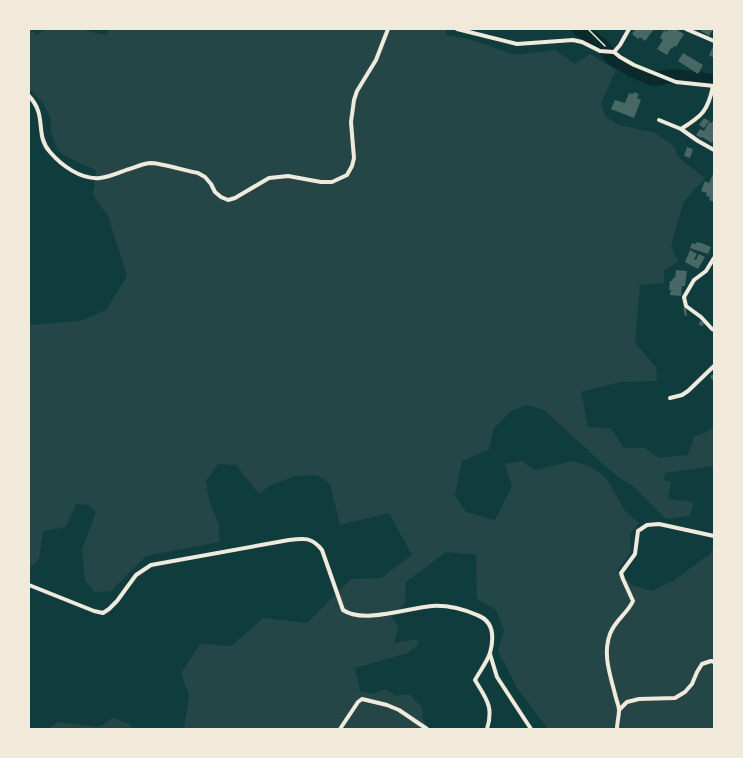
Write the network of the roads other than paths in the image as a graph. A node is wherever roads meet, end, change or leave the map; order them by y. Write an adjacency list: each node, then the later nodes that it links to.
1 (388, 29): 8 (street)
2 (457, 29): 6 (street)
3 (629, 29): 6 (street)
4 (686, 29): 5 (street)
5 (714, 41)
6 (612, 52): 7 (street)
7 (713, 86): 10 (street)
8 (29, 96)
9 (659, 120): 10 (street)
10 (681, 129): 11 (street)
11 (714, 150)
12 (714, 258): 13 (street)
13 (714, 330)
14 (714, 366): 15 (street)
15 (670, 398)
16 (714, 536): 20 (street)
17 (29, 585): 18 (street)
18 (490, 654): 23 (street); 24 (street)
19 (714, 662): 20 (street)
20 (619, 710): 25 (street)
21 (340, 729): 22 (street)
22 (427, 729)
23 (487, 729)
24 (531, 729)
25 (617, 729)

